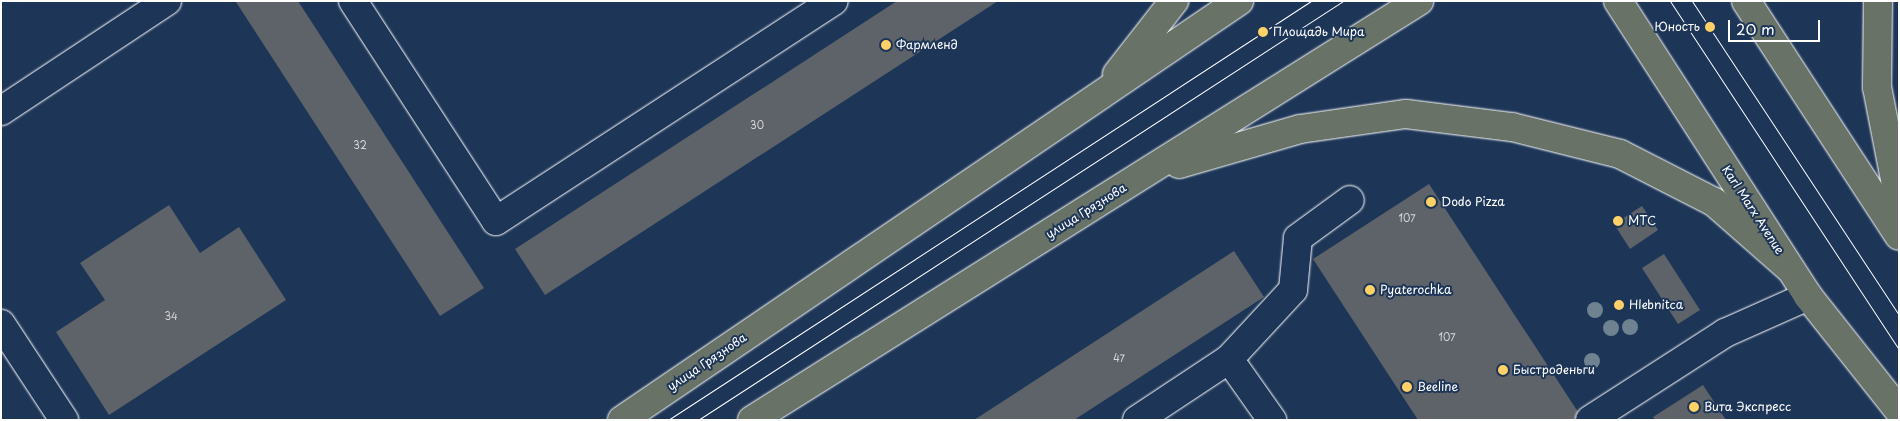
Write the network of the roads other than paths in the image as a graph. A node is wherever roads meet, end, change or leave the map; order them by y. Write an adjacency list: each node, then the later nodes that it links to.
1 (167, 1): 11 (lane)
2 (352, 1): 3 (lane)
3 (834, 1)
4 (1174, 1): 10 (main road)
5 (1239, 1): 10 (main road, улица Грязнова)
6 (1419, 1): 12 (main road, улица Грязнова)
7 (1618, 1): 16 (main road, Karl Marx Avenue)
8 (1746, 1): 15 (main road)
9 (1878, 1): 14 (main road)
10 (1101, 95): 22 (main road, улица Грязнова)
11 (1, 111)
12 (1148, 172): 16 (main road); 23 (main road, улица Грязнова)
13 (1350, 200): 19 (lane)
14 (1899, 200)
15 (1899, 236)
16 (1789, 268): 17 (main road, Karl Marx Avenue)
17 (1808, 296): 20 (main road, Karl Marx Avenue); 26 (lane)
18 (1, 324): 21 (lane)
19 (1229, 359): 24 (lane); 25 (lane)
20 (1899, 411)
21 (64, 420)
22 (622, 420)
23 (752, 420)
24 (1137, 420)
25 (1272, 420)
26 (1590, 420)

